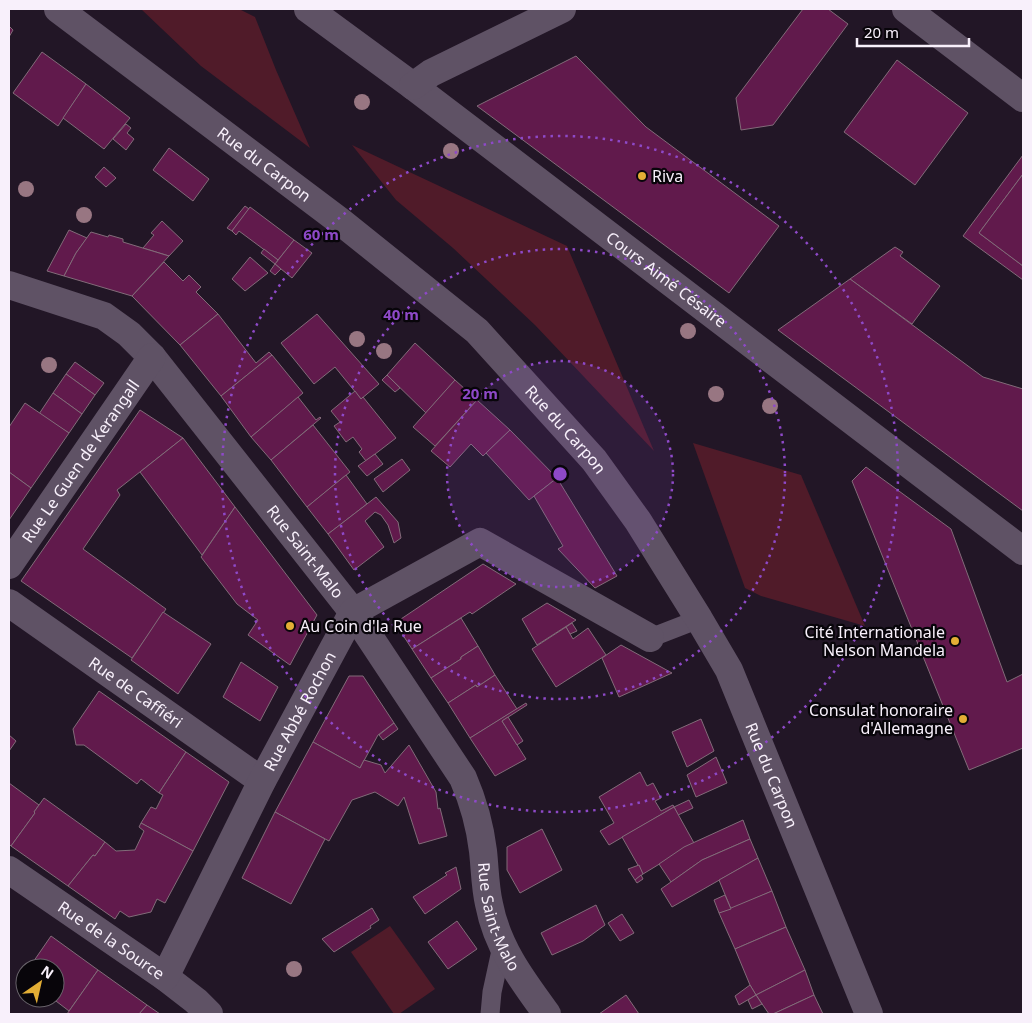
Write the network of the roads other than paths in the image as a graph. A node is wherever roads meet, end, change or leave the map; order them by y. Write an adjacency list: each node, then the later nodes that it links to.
1 (58, 9): 13 (street, Rue du Carpon)
2 (308, 9): 5 (street, Cours Aimé Césaire)
3 (562, 9): 5 (street)
4 (906, 9): 6 (street)
5 (413, 86): 9 (street, Cours Aimé Césaire)
6 (1023, 98)
7 (9, 285): 8 (street, Rue Saint-Malo)
8 (152, 357): 10 (street, Rue Le Guen de Kerangall); 12 (street, Rue Saint-Malo)
9 (1023, 551)
10 (9, 565)
11 (9, 603): 15 (street, Rue de Caffiéri)
12 (353, 612): 14 (street); 15 (street, Rue Abbé Rochon); 17 (street, Rue Saint-Malo)
13 (699, 619): 14 (lane); 22 (street, Rue du Carpon)
14 (650, 638)
15 (262, 781): 18 (street, Rue Abbé Rochon)
16 (9, 870): 18 (street, Rue de la Source)
17 (502, 946): 20 (lane); 21 (street, Rue Saint-Malo)
18 (165, 977): 19 (street, Rue de la Source)
19 (209, 1014)
20 (490, 1014)
21 (547, 1014)
22 (869, 1014)

